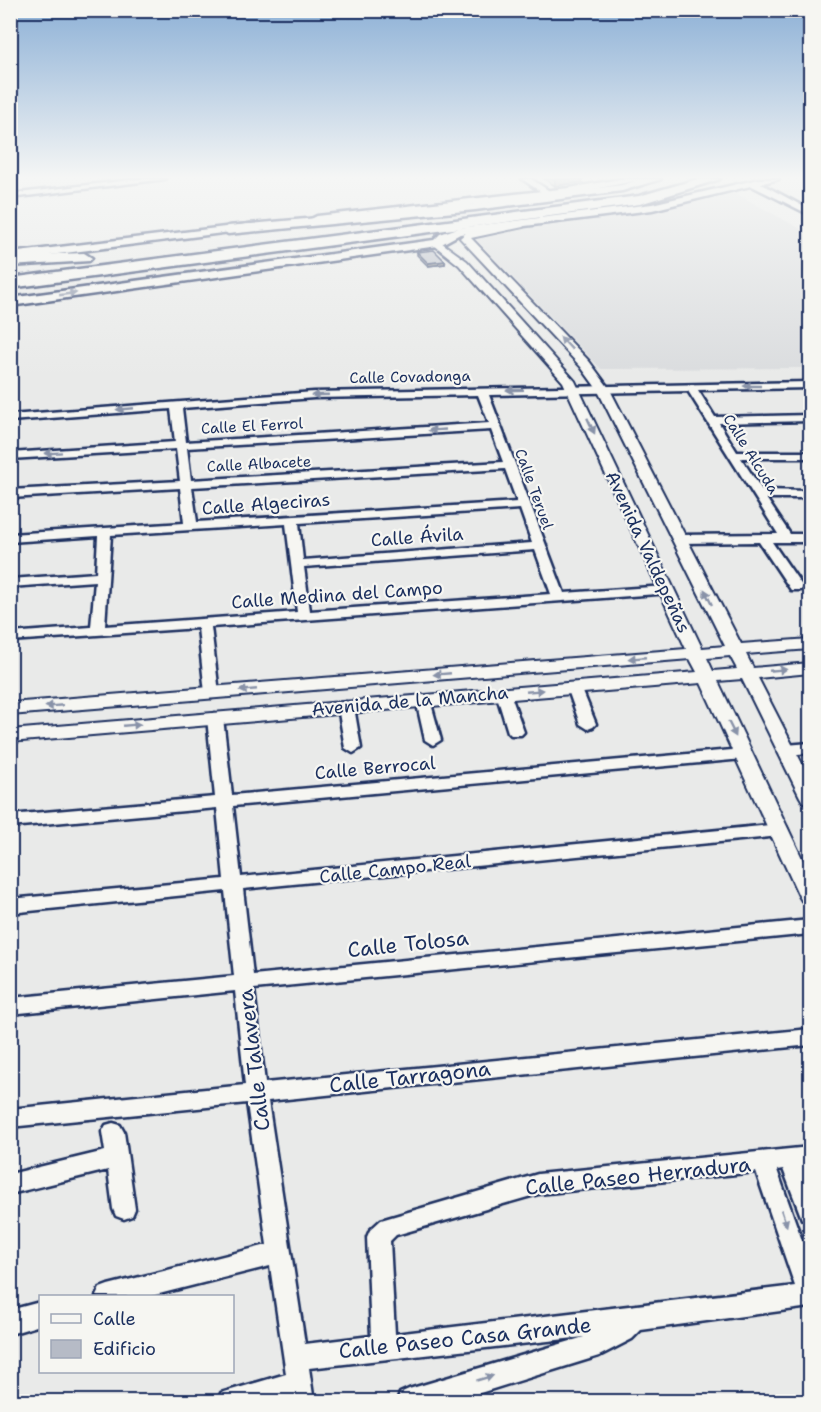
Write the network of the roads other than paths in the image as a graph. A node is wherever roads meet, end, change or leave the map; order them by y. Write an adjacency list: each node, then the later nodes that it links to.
1 (116, 245): 9 (main road)
2 (220, 245): 9 (highway)
3 (237, 245): 12 (highway)
4 (299, 245): 14 (highway)
5 (337, 245): 13 (highway)
6 (424, 245): 13 (main road)
7 (440, 245): 11 (street, Avenida Valdepeñas)
8 (472, 245): 10 (street, Avenida Valdepeñas)
9 (10, 259)
10 (488, 261): 11 (street); 18 (street, Avenida Valdepeñas, one-way to 10)
11 (463, 263): 19 (street, Avenida Valdepeñas)
12 (10, 274)
13 (179, 279): 15 (main road, one-way to 13)
14 (10, 283)
15 (10, 302)
16 (810, 385): 17 (street, Calle Covadonga, one-way to 17)
17 (690, 386): 18 (street, Calle Covadonga); 24 (street, Calle Alcuda)
18 (603, 388): 19 (street, Calle Covadonga); 42 (street, Avenida Valdepeñas)
19 (573, 389): 20 (street, Calle Covadonga, one-way to 20); 49 (street, Avenida Valdepeñas, one-way to 49)
20 (482, 391): 21 (street, Calle Covadonga, one-way to 21); 25 (street, Calle Teruel)
21 (176, 405): 22 (street, Calle Covadonga, one-way to 22); 26 (street)
22 (10, 418)
23 (810, 418): 24 (street)
24 (712, 420): 27 (street, Calle Alcuda)
25 (495, 426): 26 (street, Calle El Ferrol, one-way to 26); 30 (street, Calle Teruel)
26 (181, 445): 29 (street, Calle El Ferrol, one-way to 29); 31 (street)
27 (734, 455): 28 (street); 33 (street, Calle Alcuda)
28 (810, 455)
29 (10, 456)
30 (510, 465): 31 (street, Calle Albacete); 35 (street, Calle Teruel)
31 (186, 483): 32 (street, Calle Albacete); 37 (street)
32 (10, 494)
33 (759, 494): 34 (street); 41 (street, Calle Alcuda)
34 (810, 494)
35 (524, 505): 36 (street, Calle Algeciras); 44 (street, Calle Teruel)
36 (292, 520): 37 (street, Calle Algeciras); 45 (street)
37 (191, 526): 38 (street, Calle Algeciras)
38 (105, 532): 39 (street, Calle Algeciras); 46 (street)
39 (10, 538)
40 (763, 538): 41 (street); 42 (street); 48 (street)
41 (786, 538): 43 (street)
42 (679, 539): 56 (street, Avenida Valdepeñas, one-way to 42)
43 (809, 540)
44 (540, 546): 45 (street, Calle Ávila); 50 (street, Calle Teruel)
45 (297, 564): 51 (street)
46 (102, 577): 47 (street); 53 (street)
47 (10, 583)
48 (796, 587)
49 (666, 590): 50 (street, Calle Medina del Campo); 57 (street, Avenida Valdepeñas)
50 (559, 597): 51 (street, Calle Medina del Campo)
51 (304, 616): 52 (street, Calle Medina del Campo)
52 (204, 623): 53 (street, Calle Medina del Campo); 62 (street)
53 (98, 631): 54 (street, Calle Medina del Campo)
54 (10, 637)
55 (810, 644): 56 (street, Avenida de la Mancha)
56 (734, 650): 57 (street, Avenida de la Mancha); 59 (street, Avenida Valdepeñas)
57 (695, 653): 60 (street, Avenida Valdepeñas); 62 (street, Avenida de la Mancha, one-way to 62)
58 (810, 668): 59 (street, Avenida de la Mancha, one-way to 58)
59 (746, 673): 60 (street, Avenida de la Mancha); 74 (street, Avenida Valdepeñas)
60 (706, 676): 61 (street, Avenida de la Mancha); 75 (street, Avenida Valdepeñas, one-way to 75)
61 (574, 687): 63 (street, Avenida de la Mancha, one-way to 61); 68 (street)
62 (212, 693): 66 (street, Avenida de la Mancha, one-way to 66)
63 (503, 693): 64 (street, Avenida de la Mancha); 69 (street)
64 (423, 700): 65 (street, Avenida de la Mancha); 71 (street)
65 (346, 707): 67 (street, Avenida de la Mancha); 72 (street)
66 (10, 709)
67 (215, 718): 70 (street, Avenida de la Mancha, one-way to 67); 77 (street, Calle Talavera)
68 (588, 724)
69 (516, 732)
70 (10, 736)
71 (433, 740)
72 (353, 747)
73 (810, 748): 74 (street)
74 (786, 750): 76 (street, Avenida Valdepeñas)
75 (743, 754): 77 (street, Calle Berrocal); 79 (street, Avenida Valdepeñas)
76 (810, 797)
77 (224, 801): 78 (street, Calle Berrocal); 80 (street, Calle Talavera)
78 (10, 821)
79 (780, 830): 80 (street, Calle Campo Real); 81 (street, Avenida Valdepeñas)
80 (233, 885): 82 (street, Calle Campo Real); 84 (street, Calle Talavera)
81 (810, 896)
82 (10, 906)
83 (810, 927): 84 (street, Calle Tolosa)
84 (244, 983): 85 (street, Calle Tolosa); 87 (street, Calle Talavera)
85 (10, 1006)
86 (810, 1037): 87 (street, Calle Tarragona)
87 (256, 1092): 88 (street, Calle Tarragona); 96 (street, Calle Talavera)
88 (10, 1118)
89 (113, 1132): 90 (street)
90 (117, 1158): 93 (street); 94 (street)
91 (800, 1159): 92 (street, Calle Paseo Herradura); 95 (street, Calle Paseo Herradura)
92 (764, 1162): 98 (street, Calle Paseo Herradura, one-way to 98); 102 (street, Calle Paseo Herradura)
93 (10, 1184)
94 (124, 1209)
95 (810, 1212)
96 (279, 1252): 97 (street); 103 (street, Calle Talavera)
97 (112, 1295)
98 (810, 1296): 100 (street, Calle Paseo Casa Grande)
99 (39, 1314): 101 (street)
100 (635, 1319): 102 (street, Calle Paseo Casa Grande); 106 (street, Calle Paseo Casa Grande, one-way to 100)
101 (10, 1322)
102 (384, 1346): 103 (street, Calle Paseo Casa Grande)
103 (296, 1357): 104 (street, Calle Talavera)
104 (300, 1392): 105 (street)
105 (231, 1401)
106 (409, 1401)

